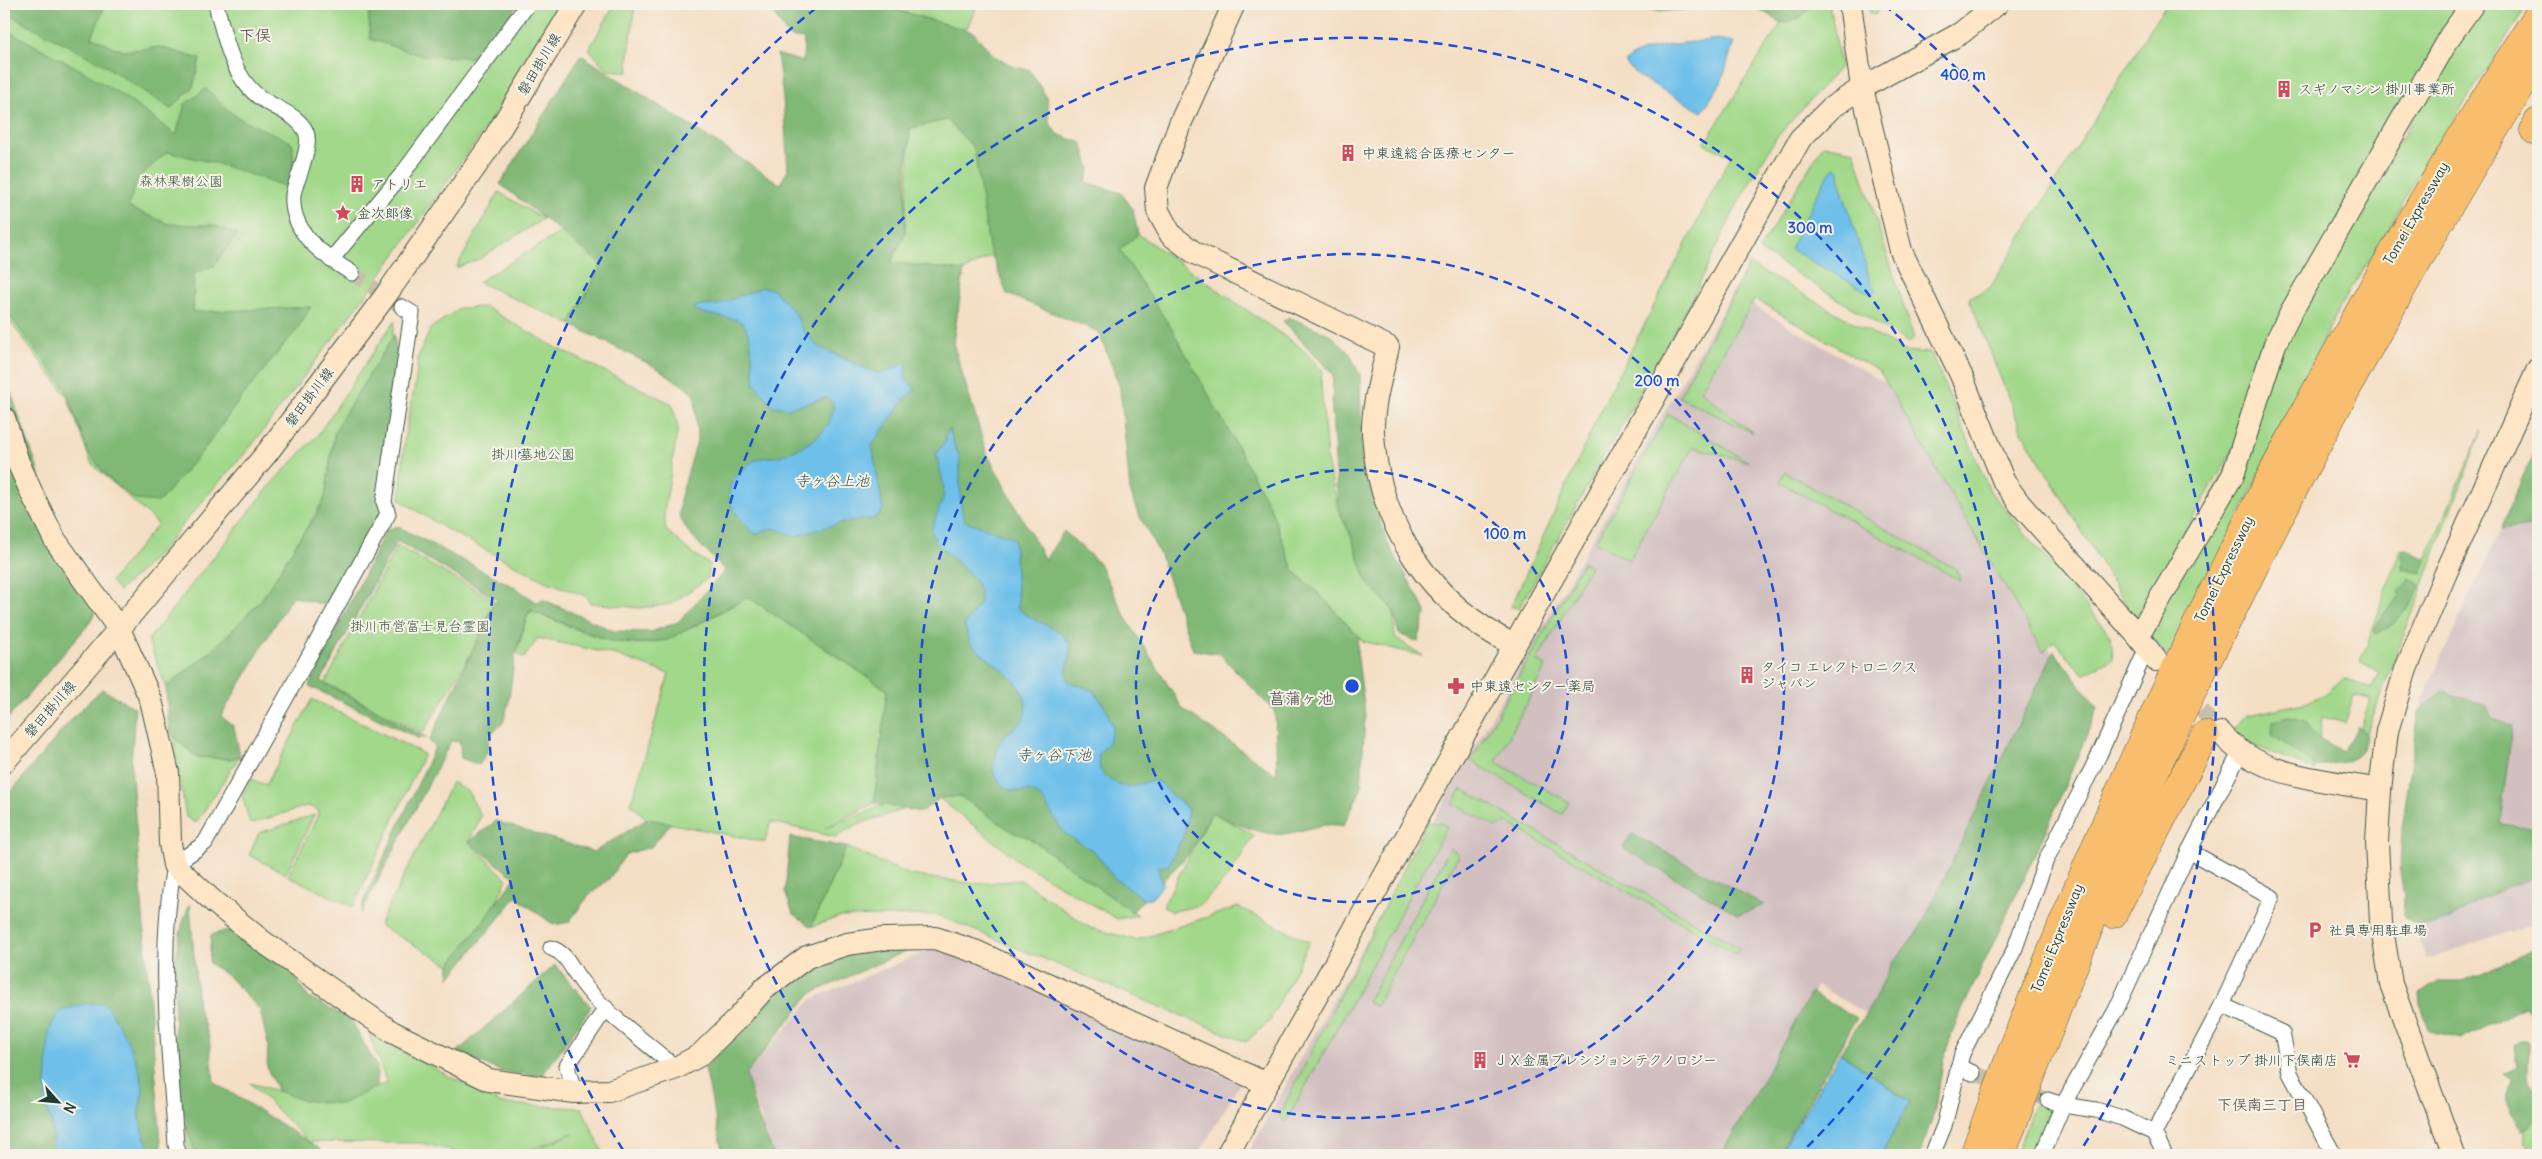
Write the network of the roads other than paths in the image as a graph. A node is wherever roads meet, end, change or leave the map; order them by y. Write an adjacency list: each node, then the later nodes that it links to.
1 (216, 4): 11 (street)
2 (528, 4): 11 (street)
3 (576, 4): 16 (street, 磐田掛川線)
4 (1234, 4): 17 (street)
5 (1850, 4): 10 (street)
6 (1997, 4): 10 (street)
7 (2473, 4): 18 (street)
8 (2538, 15): 25 (highway, Tomei Expressway)
9 (2538, 59): 32 (highway, Tomei Expressway)
10 (1862, 88): 17 (street); 18 (street)
11 (331, 260): 12 (street)
12 (352, 273)
13 (402, 306): 24 (street)
14 (2538, 369): 22 (street)
15 (4, 418): 16 (street)
16 (119, 630): 21 (street, 磐田掛川線); 24 (street)
17 (1514, 645): 33 (street)
18 (2147, 648): 29 (street)
19 (2213, 734): 20 (street); 32 (highway)
20 (2241, 751): 22 (street); 23 (street)
21 (4, 762)
22 (2380, 790): 47 (street)
23 (2189, 851): 27 (street); 36 (street)
24 (174, 865): 34 (street); 38 (street)
25 (2063, 919): 41 (highway); 42 (highway, Tomei Expressway)
26 (550, 948): 28 (street)
27 (2222, 1005): 37 (street); 46 (street)
28 (606, 1008): 30 (street); 34 (street)
29 (1958, 1067): 31 (street); 40 (street)
30 (676, 1068): 33 (street); 34 (street)
31 (1974, 1073)
32 (2030, 1080): 43 (highway, Tomei Expressway)
33 (1267, 1084): 39 (street)
34 (574, 1092)
35 (2048, 1100): 36 (street)
36 (2063, 1105): 37 (street); 44 (street)
37 (2154, 1133): 45 (street)
38 (179, 1155)
39 (1227, 1155)
40 (1932, 1155)
41 (1957, 1155)
42 (1974, 1155)
43 (2001, 1155)
44 (2042, 1155)
45 (2165, 1155)
46 (2334, 1155)
47 (2454, 1155)

